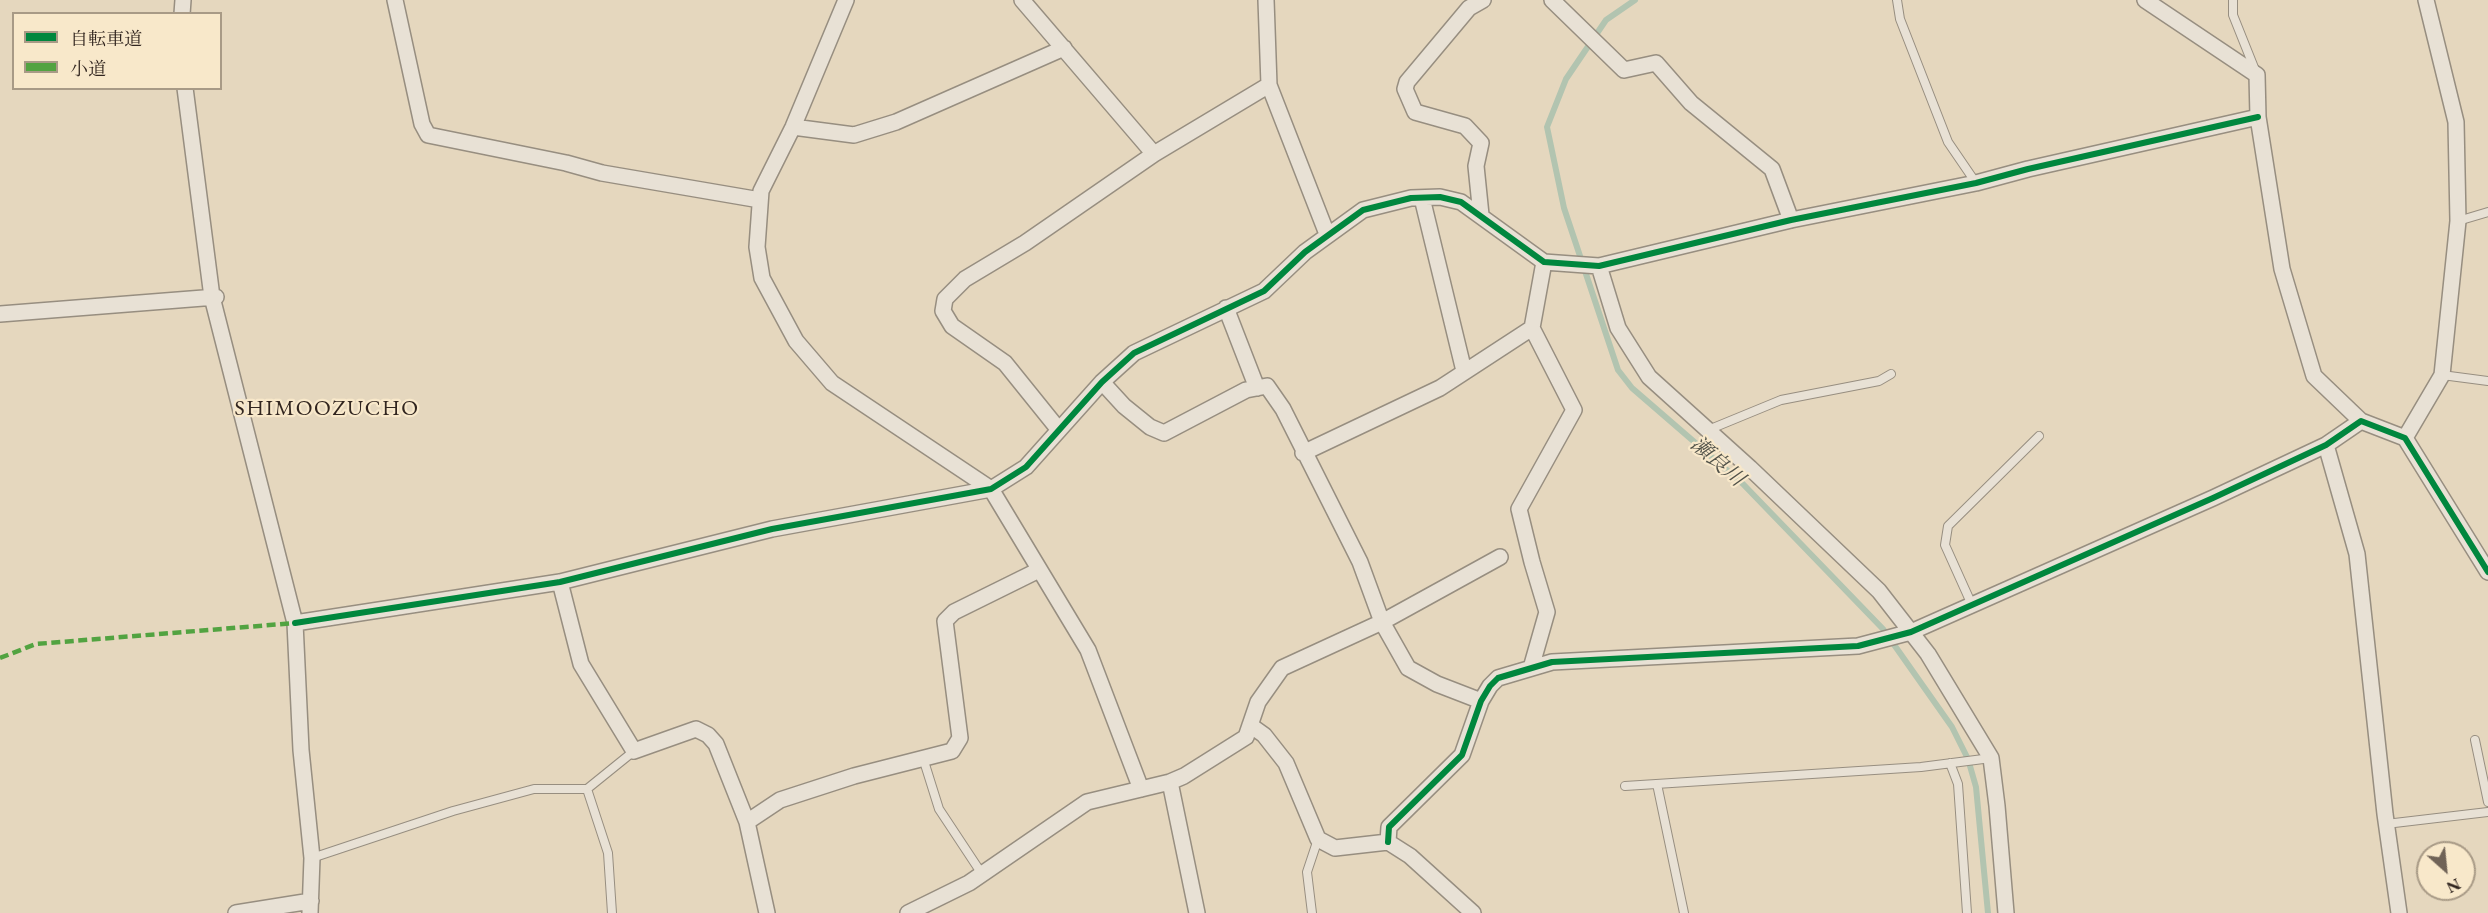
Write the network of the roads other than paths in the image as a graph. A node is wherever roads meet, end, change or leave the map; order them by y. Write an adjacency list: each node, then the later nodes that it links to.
1 (395, 0): 20 (street)
2 (846, 0): 16 (street)
3 (1022, 0): 11 (street)
4 (1266, 0): 13 (street)
5 (1483, 0): 22 (street)
6 (1552, 0): 23 (street)
7 (1897, 0): 18 (lane)
8 (2145, 0): 12 (street)
9 (2233, 0): 12 (lane)
10 (2426, 0): 24 (street)
11 (1064, 48): 16 (street); 17 (street)
12 (2257, 75): 15 (street)
13 (1269, 85): 17 (street); 25 (street)
14 (185, 90): 28 (street)
15 (2258, 117): 18 (street); 38 (street)
16 (793, 127): 20 (street)
17 (1154, 154): 39 (street)
18 (1976, 183): 23 (street)
19 (1422, 198): 22 (street); 25 (street); 32 (street)
20 (760, 200): 45 (street)
21 (2488, 212): 24 (lane)
22 (1481, 215): 26 (street)
23 (1791, 220): 27 (street)
24 (2458, 221): 34 (street)
25 (1327, 234): 29 (street)
26 (1544, 262): 27 (street); 31 (street)
27 (1599, 266): 40 (street)
28 (214, 297): 30 (street); 52 (street)
29 (1226, 308): 36 (street); 37 (street)
30 (0, 314)
31 (1532, 328): 32 (street); 54 (street)
32 (1464, 371): 44 (street)
33 (1891, 374): 40 (lane)
34 (2442, 375): 35 (lane); 42 (street)
35 (2488, 381)
36 (1102, 382): 37 (street); 39 (street)
37 (1257, 388): 44 (street)
38 (2361, 421): 42 (street); 43 (street)
39 (1059, 429): 45 (street)
40 (1707, 430): 53 (street)
41 (2039, 436): 50 (lane)
42 (2405, 438): 48 (street)
43 (2326, 445): 50 (street); 70 (street)
44 (1303, 453): 51 (street)
45 (991, 489): 47 (street); 49 (street)
46 (1500, 557): 51 (street)
47 (1039, 570): 59 (street); 66 (street)
48 (2488, 572)
49 (560, 582): 52 (street); 58 (street)
50 (1972, 605): 53 (street)
51 (1382, 622): 55 (street); 56 (street)
52 (295, 623): 73 (street)
53 (1911, 632): 54 (street); 60 (street)
54 (1532, 668): 55 (street)
55 (1481, 701): 72 (street)
56 (1250, 725): 62 (street); 71 (street)
57 (2475, 740): 67 (lane)
58 (634, 751): 65 (lane); 69 (street)
59 (923, 758): 69 (street); 74 (lane)
60 (1990, 758): 61 (lane); 85 (street)
61 (1950, 763): 63 (lane); 84 (lane)
62 (1170, 782): 66 (street); 80 (street)
63 (1657, 784): 64 (lane); 83 (lane)
64 (1625, 786)
65 (587, 789): 73 (lane); 77 (lane)
66 (1141, 789): 74 (street)
67 (2488, 802)
68 (2488, 812): 70 (lane)
69 (747, 822): 78 (street)
70 (2386, 824): 86 (street)
71 (1318, 839): 72 (street); 81 (lane)
72 (1388, 842): 82 (street)
73 (312, 858): 75 (street)
74 (982, 874): 79 (street)
75 (311, 907): 76 (street)
76 (236, 913)
77 (612, 913)
78 (767, 913)
79 (908, 913)
80 (1197, 913)
81 (1312, 913)
82 (1473, 913)
83 (1684, 913)
84 (1967, 913)
85 (2006, 913)
86 (2399, 913)

